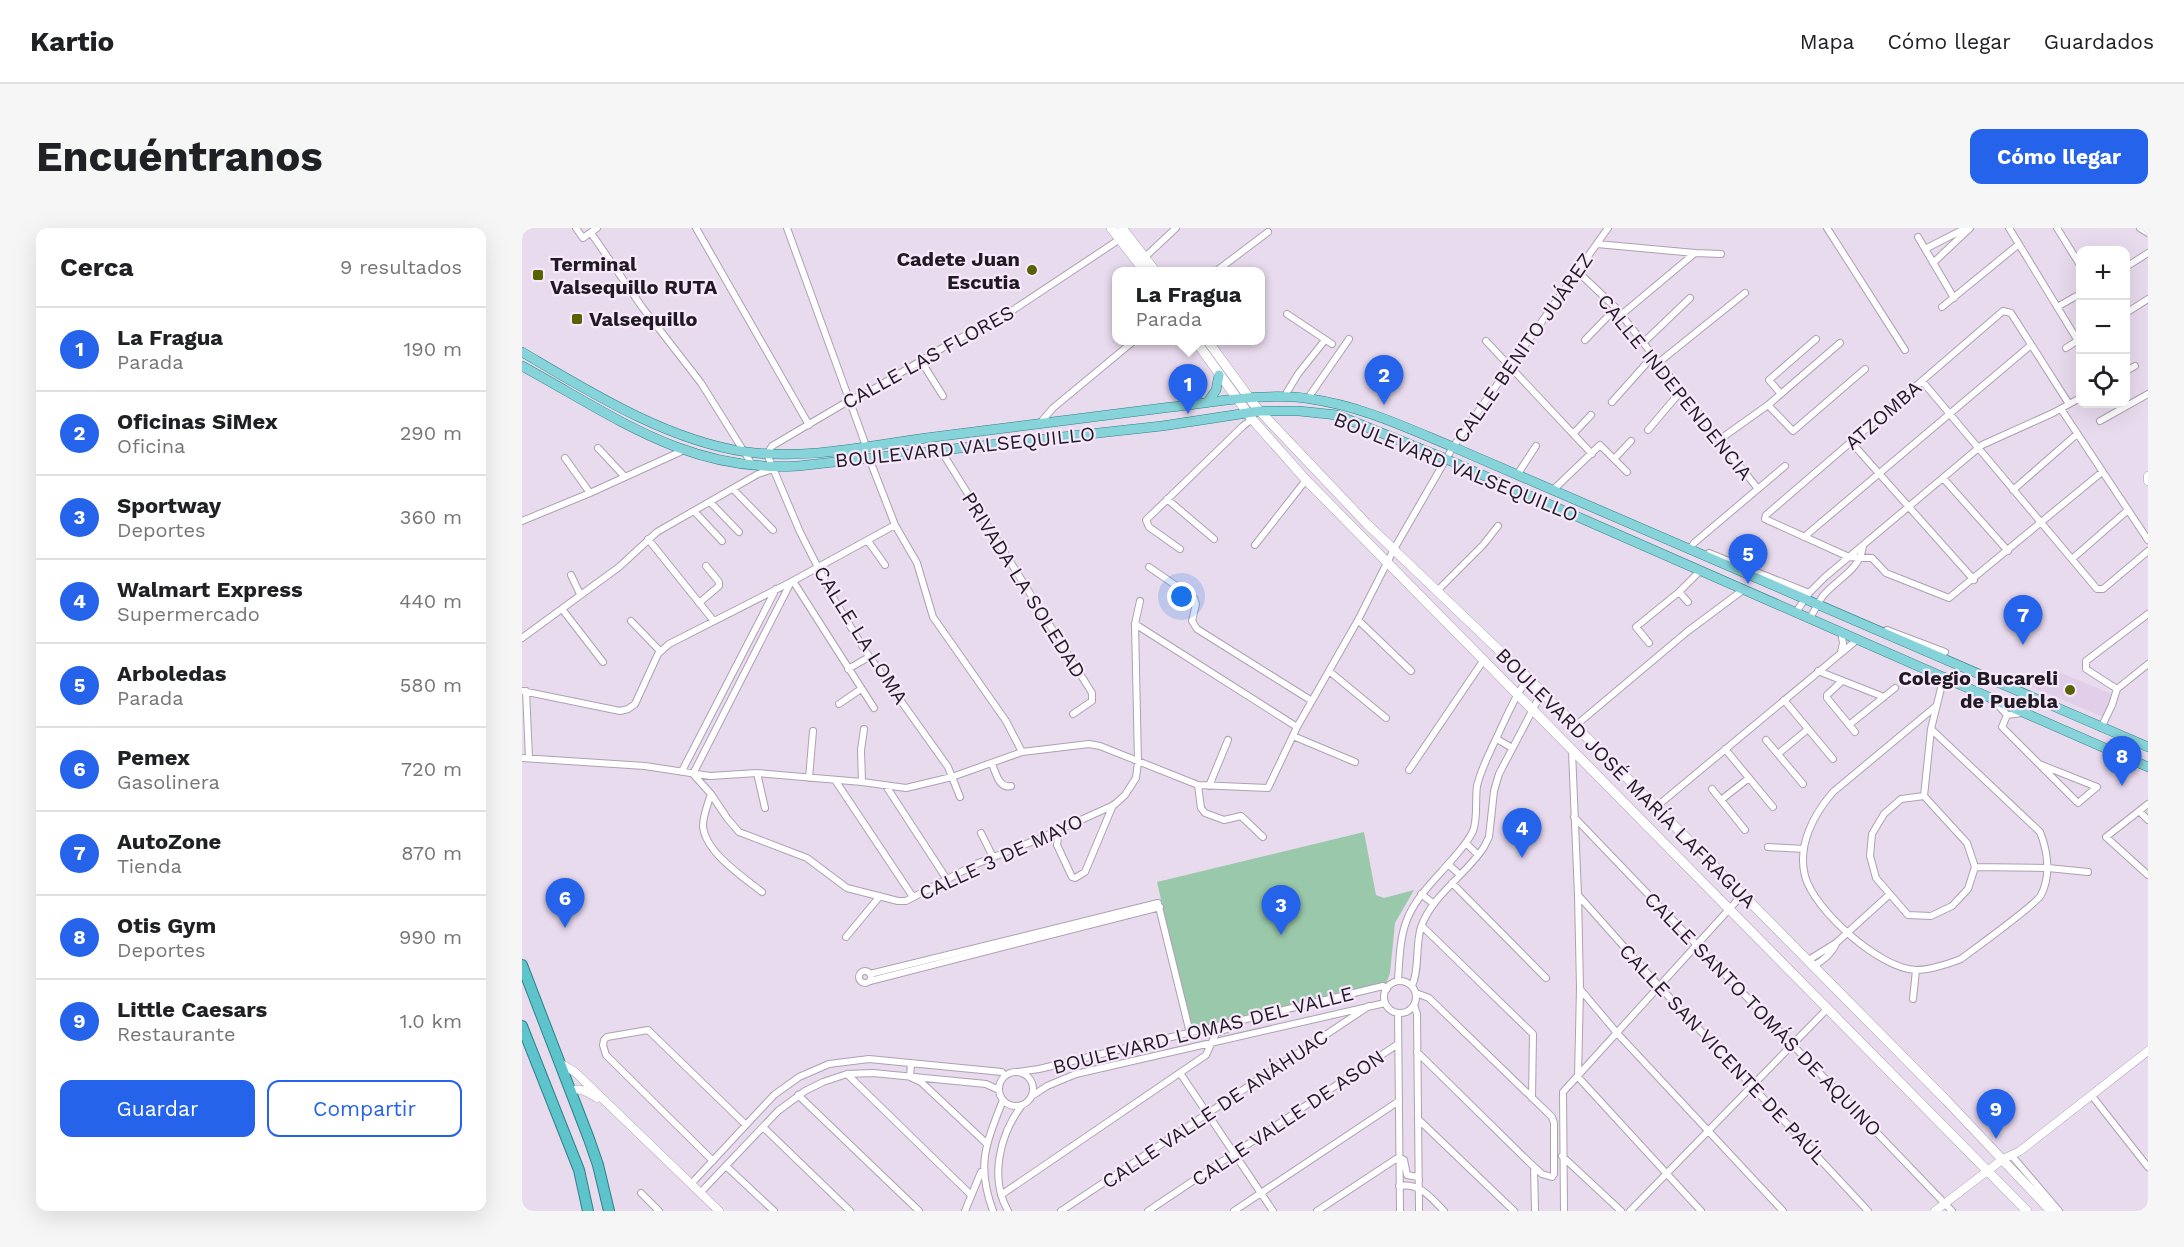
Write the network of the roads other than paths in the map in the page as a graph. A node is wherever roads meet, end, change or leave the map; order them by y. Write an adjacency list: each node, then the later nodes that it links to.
1 (576, 228): 15 (street)
2 (597, 228): 15 (street)
3 (696, 228): 94 (street)
4 (787, 228): 81 (street)
5 (1111, 228): 18 (main road)
6 (1122, 228): 26 (main road)
7 (1176, 228): 26 (street)
8 (1608, 228): 19 (street, CALLE BENITO JUÁREZ)
9 (1827, 228): 60 (street)
10 (1968, 228): 21 (street); 27 (street)
11 (2009, 228): 20 (street)
12 (2057, 228): 25 (street)
13 (2140, 228): 16 (street)
14 (1268, 232): 31 (street)
15 (591, 233): 108 (street)
16 (2148, 233)
17 (1918, 237): 21 (street)
18 (1120, 239): 26 (main road); 64 (street, CALLE LAS FLORES)
19 (1597, 244): 22 (street); 32 (street, CALLE BENITO JUÁREZ)
20 (2019, 244): 36 (street); 39 (street)
21 (1925, 249): 27 (street)
22 (1695, 253): 24 (street); 43 (street)
23 (2148, 253): 28 (street)
24 (1721, 254)
25 (2076, 258)
26 (1142, 260): 29 (main road); 30 (main road)
27 (1933, 263): 36 (street)
28 (2130, 264)
29 (1144, 267)
30 (1150, 267)
31 (1222, 267)
32 (1577, 271): 40 (street, CALLE INDEPENDENCIA); 68 (street, CALLE BENITO JUÁREZ)
33 (1745, 293): 65 (street)
34 (2076, 296): 39 (street)
35 (1690, 298): 51 (street)
36 (1954, 298): 38 (street)
37 (2148, 299): 41 (street)
38 (1942, 307)
39 (2057, 307): 44 (street)
40 (1616, 308): 43 (street, CALLE INDEPENDENCIA); 48 (street)
41 (2130, 310)
42 (1287, 314): 47 (street)
43 (1621, 315): 51 (street, CALLE INDEPENDENCIA)
44 (2076, 336)
45 (1349, 339): 79 (street)
46 (1816, 339): 74 (street)
47 (1325, 340): 53 (street); 77 (street)
48 (1585, 340)
49 (1486, 341): 68 (street)
50 (2076, 342): 59 (street)
51 (1643, 343): 62 (street, CALLE INDEPENDENCIA)
52 (1840, 343): 74 (street)
53 (1332, 344)
54 (1129, 345): 93 (street)
55 (1198, 345): 71 (main road, BOULEVARD JOSÉ MARÍA LAFRAGUA)
56 (1210, 345): 78 (main road, BOULEVARD JOSÉ MARÍA LAFRAGUA)
57 (2031, 345): 72 (street, ATZOMBA); 85 (street); 89 (street)
58 (522, 347): 63 (main road)
59 (2066, 348)
60 (1905, 350)
61 (522, 352): 63 (main road, BOULEVARD VALSEQUILLO)
62 (1653, 356): 65 (street, CALLE INDEPENDENCIA); 83 (street)
63 (534, 359): 108 (main road, BOULEVARD VALSEQUILLO)
64 (921, 361): 76 (street); 81 (street, CALLE LAS FLORES)
65 (1658, 363): 73 (street, CALLE INDEPENDENCIA)
66 (2135, 366): 70 (street)
67 (524, 368): 107 (main road, BOULEVARD VALSEQUILLO)
68 (1511, 368): 96 (street); 103 (street, CALLE BENITO JUÁREZ)
69 (1865, 369): 86 (street)
70 (2130, 369)
71 (1219, 375): 80 (main road, BOULEVARD JOSÉ MARÍA LAFRAGUA); 84 (main road)
72 (1922, 381): 89 (street); 100 (street, ATZOMBA)
73 (1681, 391): 95 (street); 98 (street, CALLE INDEPENDENCIA)
74 (1781, 394): 86 (street)
75 (2148, 394): 92 (street)
76 (943, 396)
77 (1284, 397): 78 (main road, BOULEVARD VALSEQUILLO); 79 (main road, BOULEVARD VALSEQUILLO)
78 (1248, 398): 80 (main road, BOULEVARD VALSEQUILLO); 88 (main road, BOULEVARD JOSÉ MARÍA LAFRAGUA)
79 (1308, 398): 103 (main road, BOULEVARD VALSEQUILLO)
80 (1237, 399): 84 (main road, BOULEVARD VALSEQUILLO); 91 (main road, BOULEVARD JOSÉ MARÍA LAFRAGUA)
81 (850, 400): 94 (street, CALLE LAS FLORES); 101 (street)
82 (2076, 400): 85 (street)
83 (1611, 402)
84 (1207, 403): 93 (main road, BOULEVARD VALSEQUILLO)
85 (2069, 404): 87 (street)
86 (1768, 405): 98 (street)
87 (2061, 409): 97 (street); 105 (street)
88 (1260, 411): 91 (main road, BOULEVARD VALSEQUILLO); 113 (main road, BOULEVARD VALSEQUILLO); 151 (main road, BOULEVARD JOSÉ MARÍA LAFRAGUA)
89 (1949, 414): 105 (street); 120 (street)
90 (1591, 415): 96 (street)
91 (1250, 416): 106 (main road, BOULEVARD VALSEQUILLO); 125 (main road, BOULEVARD JOSÉ MARÍA LAFRAGUA); 131 (street)
92 (2100, 421)
93 (1041, 422): 101 (main road, BOULEVARD VALSEQUILLO)
94 (809, 425): 109 (street, CALLE LAS FLORES)
95 (1648, 430)
96 (1573, 434): 110 (street)
97 (2077, 434): 119 (street); 129 (street)
98 (1719, 440): 127 (street, CALLE INDEPENDENCIA)
99 (1631, 441): 114 (street)
100 (1851, 442): 120 (street); 142 (street, ATZOMBA)
101 (866, 446): 109 (main road, BOULEVARD VALSEQUILLO)
102 (1536, 446): 122 (street)
103 (1453, 447): 113 (street, CALLE BENITO JUÁREZ); 122 (main road, BOULEVARD VALSEQUILLO)
104 (598, 448): 123 (street)
105 (1978, 448): 124 (street); 129 (street)
106 (940, 450): 112 (main road, BOULEVARD VALSEQUILLO); 222 (street, PRIVADA LA SOLEDAD)
107 (682, 451): 115 (main road, BOULEVARD VALSEQUILLO); 123 (street)
108 (745, 452): 109 (main road, BOULEVARD VALSEQUILLO); 115 (street)
109 (767, 454): 117 (street, CALLE LA LOMA)
110 (1592, 454): 114 (street); 128 (street)
111 (565, 458): 130 (street)
112 (869, 458): 117 (main road, BOULEVARD VALSEQUILLO); 138 (street)
113 (1446, 459): 151 (street, CALLE BENITO JUÁREZ); 164 (main road, BOULEVARD VALSEQUILLO)
114 (1614, 459): 118 (street)
115 (753, 465): 117 (main road, BOULEVARD VALSEQUILLO); 121 (street)
116 (1785, 466): 127 (street)
117 (772, 468): 121 (street); 162 (street, CALLE LA LOMA)
118 (1627, 472)
119 (2102, 472): 134 (street); 137 (street)
120 (1880, 473): 133 (street); 142 (street)
121 (758, 474): 126 (street)
122 (1517, 475): 128 (main road, BOULEVARD VALSEQUILLO)
123 (625, 477): 130 (street)
124 (1943, 478): 133 (street); 153 (street)
125 (1306, 480): 148 (street); 159 (main road, BOULEVARD JOSÉ MARÍA LAFRAGUA)
126 (733, 489): 132 (street); 140 (street)
127 (1758, 489): 152 (street, CALLE INDEPENDENCIA)
128 (1553, 490): 152 (main road, BOULEVARD VALSEQUILLO)
129 (2013, 490): 137 (street)
130 (590, 493): 136 (street)
131 (1167, 500): 144 (street); 150 (street)
132 (710, 502): 135 (street); 141 (street)
133 (1909, 507): 149 (street); 166 (street)
134 (2128, 510): 145 (street); 158 (street)
135 (694, 511): 143 (street); 147 (street)
136 (522, 520)
137 (2041, 523): 153 (street); 158 (street)
138 (896, 525): 146 (street); 244 (street)
139 (1498, 526): 170 (street)
140 (773, 530)
141 (739, 532)
142 (1804, 537): 156 (street)
143 (648, 539): 172 (street); 176 (street)
144 (1214, 539)
145 (2148, 540)
146 (868, 541): 160 (street); 162 (street)
147 (722, 542)
148 (1255, 545)
149 (1863, 546): 156 (street); 157 (street)
150 (1180, 549)
151 (1394, 549): 159 (street, CALLE BENITO JUÁREZ); 170 (main road, BOULEVARD JOSÉ MARÍA LAFRAGUA)
152 (1689, 550): 173 (main road, BOULEVARD VALSEQUILLO)
153 (2008, 551): 166 (street)
154 (2148, 551): 158 (street)
155 (1707, 552): 173 (street)
156 (1849, 557): 157 (street); 173 (street)
157 (1862, 557): 166 (street); 177 (street)
158 (2072, 559)
159 (1388, 564): 183 (street, CALLE BENITO JUÁREZ); 197 (main road, BOULEVARD JOSÉ MARÍA LAFRAGUA)
160 (885, 565)
161 (706, 566): 176 (street)
162 (817, 567): 167 (street); 195 (street, CALLE LA LOMA)
163 (1149, 567): 215 (street)
164 (1700, 571): 169 (main road, BOULEVARD VALSEQUILLO); 171 (street)
165 (571, 575): 172 (street)
166 (1974, 580)
167 (792, 581): 168 (street); 196 (street); 200 (street)
168 (776, 589): 182 (street); 194 (street)
169 (1743, 590): 179 (main road, BOULEVARD VALSEQUILLO); 228 (street)
170 (1437, 591): 205 (main road, BOULEVARD JOSÉ MARÍA LAFRAGUA)
171 (1679, 592): 175 (street); 190 (street)
172 (580, 594): 178 (street)
173 (1807, 596): 177 (main road, BOULEVARD VALSEQUILLO); 179 (street)
174 (1140, 601): 185 (street)
175 (1688, 602)
176 (699, 603): 182 (street)
177 (1818, 605): 181 (street); 187 (main road, BOULEVARD VALSEQUILLO)
178 (562, 609): 188 (street); 198 (street)
179 (1796, 612): 181 (main road, BOULEVARD VALSEQUILLO)
180 (2148, 614): 209 (street)
181 (1810, 618): 186 (main road, BOULEVARD VALSEQUILLO)
182 (713, 620): 191 (street)
183 (1358, 620): 201 (street, CALLE BENITO JUÁREZ); 202 (street)
184 (631, 621): 191 (street)
185 (1135, 624): 229 (street); 248 (street)
186 (1841, 631): 189 (main road, BOULEVARD VALSEQUILLO); 192 (street)
187 (1886, 632): 193 (street); 230 (main road, BOULEVARD VALSEQUILLO)
188 (522, 638)
189 (1858, 639): 192 (street); 204 (main road, BOULEVARD VALSEQUILLO)
190 (1649, 643)
191 (660, 651): 210 (street)
192 (1841, 652): 203 (street)
193 (1945, 652)
194 (742, 653): 196 (street); 225 (street)
195 (869, 657): 200 (street); 257 (street, CALLE LA LOMA)
196 (751, 658): 226 (street)
197 (1483, 661): 212 (main road, BOULEVARD JOSÉ MARÍA LAFRAGUA); 253 (street)
198 (603, 662)
199 (2148, 664): 209 (street)
200 (848, 669): 208 (street)
201 (1329, 671): 215 (street, CALLE BENITO JUÁREZ); 224 (street)
202 (1411, 671)
203 (1818, 671): 206 (street); 216 (street)
204 (1944, 676): 214 (main road, BOULEVARD VALSEQUILLO); 218 (street)
205 (1528, 678): 211 (main road, BOULEVARD JOSÉ MARÍA LAFRAGUA); 212 (street)
206 (1842, 681): 213 (street); 227 (street)
207 (1895, 688): 213 (street)
208 (861, 689): 217 (street); 219 (street)
209 (2117, 689): 230 (street)
210 (524, 691): 246 (street)
211 (1542, 693): 220 (street); 228 (main road, BOULEVARD JOSÉ MARÍA LAFRAGUA)
212 (1516, 694): 220 (main road, BOULEVARD JOSÉ MARÍA LAFRAGUA); 237 (street)
213 (1884, 697): 227 (street)
214 (1992, 698): 221 (main road, BOULEVARD VALSEQUILLO); 223 (street)
215 (1312, 700): 229 (street, CALLE BENITO JUÁREZ)
216 (1784, 700): 232 (street); 242 (street)
217 (839, 704)
218 (1935, 707): 233 (street); 286 (street)
219 (874, 708)
220 (1531, 710): 241 (street); 243 (main road, BOULEVARD JOSÉ MARÍA LAFRAGUA)
221 (2027, 713): 223 (street); 252 (main road, BOULEVARD VALSEQUILLO)
222 (1073, 714)
223 (2007, 715): 251 (street)
224 (1386, 718)
225 (709, 719): 226 (street); 254 (street)
226 (718, 724): 256 (street)
227 (1849, 725): 235 (street)
228 (1575, 726): 274 (main road, BOULEVARD JOSÉ MARÍA LAFRAGUA)
229 (1297, 727): 236 (street, CALLE BENITO JUÁREZ)
230 (2101, 728): 240 (main road, BOULEVARD VALSEQUILLO)
231 (864, 729): 261 (street)
232 (1808, 729): 245 (street); 247 (street)
233 (1931, 729): 269 (street); 291 (street)
234 (813, 731): 258 (street)
235 (1856, 732)
236 (1293, 736): 249 (street); 266 (street, CALLE BENITO JUÁREZ)
237 (1497, 739): 241 (street); 284 (street)
238 (1228, 740): 266 (street)
239 (1766, 740): 245 (street)
240 (2148, 747)
241 (1512, 748): 287 (street)
242 (1725, 750): 259 (street); 274 (street)
243 (1572, 751): 278 (street); 305 (main road, BOULEVARD JOSÉ MARÍA LAFRAGUA)
244 (1022, 752): 248 (street); 250 (street)
245 (1778, 754): 262 (street)
246 (526, 758): 254 (street)
247 (1833, 759)
248 (1138, 762): 263 (street); 273 (street, CALLE 3 DE MAYO)
249 (1354, 762)
250 (992, 764): 257 (street); 265 (street)
251 (2039, 764): 251 (street)
252 (2148, 767)
253 (1408, 770)
254 (682, 771): 256 (street)
255 (757, 773): 256 (street); 258 (street); 276 (street)
256 (693, 774): 268 (street, CALLE 3 DE MAYO)
257 (952, 777): 264 (street); 270 (street, CALLE LA LOMA)
258 (809, 778): 260 (street)
259 (1749, 778): 271 (street); 275 (street)
260 (835, 780): 261 (street); 303 (street)
261 (862, 782): 264 (street)
262 (1803, 784)
263 (1197, 785): 266 (street); 283 (street)
264 (886, 786): 295 (street)
265 (1011, 786)
266 (1209, 786)
267 (1712, 789): 271 (street)
268 (711, 794): 297 (street); 302 (street, CALLE 3 DE MAYO)
269 (1924, 796): 290 (street); 300 (street)
270 (960, 797)
271 (1721, 800): 281 (street)
272 (2148, 804): 277 (street)
273 (1114, 805): 280 (street, CALLE 3 DE MAYO); 280 (street)
274 (1656, 807): 299 (main road, BOULEVARD JOSÉ MARÍA LAFRAGUA)
275 (1773, 807)
276 (765, 808)
277 (2139, 811): 279 (street); 294 (street)
278 (1574, 817): 301 (street); 309 (street, CALLE SANTO TOMÁS DE AQUINO)
279 (2148, 820)
280 (1059, 830): 288 (street, CALLE 3 DE MAYO)
281 (1745, 830)
282 (981, 833): 288 (street)
283 (1263, 837)
284 (1466, 843): 287 (street); 289 (street)
285 (1768, 847): 286 (street)
286 (1804, 849): 307 (street)
287 (1478, 855): 293 (street)
288 (993, 858): 295 (street, CALLE 3 DE MAYO)
289 (1448, 864): 293 (street); 298 (street)
290 (1976, 867): 291 (street); 300 (street)
291 (2048, 868): 292 (street); 312 (street)
292 (2088, 872)
293 (1460, 875): 296 (street)
294 (2148, 875)
295 (946, 879): 303 (street, CALLE 3 DE MAYO)
296 (1452, 883): 304 (street); 314 (street)
297 (762, 892)
298 (1420, 894): 304 (street); 315 (street)
299 (1742, 894): 305 (street); 310 (main road, BOULEVARD JOSÉ MARÍA LAFRAGUA)
300 (1890, 894): 307 (street)
301 (1578, 895): 317 (street, CALLE SAN VICENTE DE PAÚL); 318 (street)
302 (880, 896): 303 (street, CALLE 3 DE MAYO); 308 (street)
303 (913, 897)
304 (1434, 904): 306 (street)
305 (1729, 909): 309 (street); 325 (main road, BOULEVARD JOSÉ MARÍA LAFRAGUA)
306 (1422, 926): 316 (street); 355 (street)
307 (1846, 934): 310 (street); 312 (street)
308 (846, 937)
309 (1696, 945): 317 (street); 335 (street, CALLE SANTO TOMÁS DE AQUINO)
310 (1810, 963): 371 (main road, BOULEVARD JOSÉ MARÍA LAFRAGUA)
311 (522, 965): 339 (highway)
312 (1916, 970): 321 (street)
313 (870, 977): 330 (street)
314 (1546, 978)
315 (1398, 981): 316 (street); 319 (street)
316 (1412, 986): 320 (street)
317 (1658, 986): 331 (street); 349 (street, CALLE SAN VICENTE DE PAÚL)
318 (1580, 988): 331 (street); 347 (street)
319 (1386, 989): 322 (street); 327 (street, BOULEVARD LOMAS DEL VALLE)
320 (1416, 993): 323 (street); 355 (street)
321 (1913, 999)
322 (1385, 1003): 324 (street, BOULEVARD LOMAS DEL VALLE); 326 (street)
323 (1414, 1005): 326 (street); 338 (street)
324 (1369, 1006): 332 (street, BOULEVARD LOMAS DEL VALLE); 360 (street, CALLE VALLE DE ANÁHUAC)
325 (1828, 1008): 335 (street); 377 (main road, BOULEVARD JOSÉ MARÍA LAFRAGUA)
326 (1398, 1013): 334 (street)
327 (1238, 1021): 329 (street, BOULEVARD LOMAS DEL VALLE); 332 (street)
328 (522, 1026): 336 (highway)
329 (1204, 1029): 330 (street, BOULEVARD LOMAS DEL VALLE); 333 (street)
330 (1190, 1033): 342 (street, BOULEVARD LOMAS DEL VALLE)
331 (1617, 1033): 347 (street); 364 (street)
332 (1214, 1042): 333 (street, BOULEVARD LOMAS DEL VALLE); 343 (street)
333 (1206, 1044): 353 (street, BOULEVARD LOMAS DEL VALLE)
334 (1398, 1044): 357 (street); 368 (street, CALLE VALLE DE ASON)
335 (1792, 1045): 349 (street); 388 (street, CALLE SANTO TOMÁS DE AQUINO)
336 (526, 1047): 389 (highway)
337 (2148, 1051): 354 (street)
338 (1417, 1052): 361 (street); 374 (street)
339 (560, 1063): 351 (highway); 359 (street)
340 (911, 1063): 341 (street); 346 (street); 362 (street)
341 (921, 1064): 345 (street); 348 (street)
342 (1017, 1072): 345 (street); 353 (street)
343 (1180, 1073): 360 (street); 386 (street)
344 (847, 1074): 346 (street); 352 (street); 387 (street)
345 (1005, 1076): 350 (street)
346 (910, 1077): 348 (street)
347 (1578, 1077): 369 (street); 378 (street)
348 (921, 1080): 350 (street); 366 (street)
349 (1752, 1086): 364 (street); 414 (street, CALLE SAN VICENTE DE PAÚL)
350 (999, 1090): 356 (street)
351 (570, 1091): 359 (street); 390 (highway)
352 (798, 1095): 363 (street); 395 (street)
353 (1032, 1096): 358 (street)
354 (2092, 1096): 371 (street); 375 (street)
355 (1532, 1098): 374 (street)
356 (1003, 1100): 358 (street); 366 (street)
357 (1399, 1101): 370 (street); 385 (street)
358 (1022, 1105): 386 (street)
359 (613, 1109): 380 (street)
360 (1207, 1114): 368 (street); 399 (street, CALLE VALLE DE ANÁHUAC)
361 (1418, 1119): 379 (street); 407 (street)
362 (746, 1125): 365 (street); 372 (street)
363 (762, 1127): 367 (street); 394 (street)
364 (1708, 1130): 378 (street); 413 (street)
365 (736, 1136): 367 (street); 372 (street)
366 (987, 1143): 376 (street)
367 (746, 1144): 373 (street)
368 (1234, 1154): 385 (street); 400 (street, CALLE VALLE DE ASON)
369 (1562, 1156): 409 (street); 410 (street)
370 (1399, 1157): 379 (street); 381 (street); 403 (street)
371 (2007, 1158): 377 (street); 418 (main road, BOULEVARD JOSÉ MARÍA LAFRAGUA); 419 (street)
372 (713, 1161): 380 (street)
373 (726, 1166): 384 (street); 393 (street)
374 (1534, 1167): 408 (street)
375 (2148, 1167)
376 (983, 1169): 387 (street); 397 (street)
377 (1989, 1170): 388 (street); 417 (main road, BOULEVARD JOSÉ MARÍA LAFRAGUA)
378 (1666, 1174): 411 (street); 412 (street)
379 (1418, 1177): 382 (street)
380 (691, 1184): 384 (street)
381 (1399, 1186): 382 (street); 404 (street)
382 (1420, 1188): 405 (street); 406 (street)
383 (641, 1193): 391 (street)
384 (700, 1193): 392 (street)
385 (1261, 1193): 401 (street); 402 (street)
386 (1001, 1194): 398 (street)
387 (972, 1195): 396 (street)
388 (1945, 1204): 415 (street); 416 (street, CALLE SANTO TOMÁS DE AQUINO)
389 (588, 1211)
390 (609, 1211)
391 (659, 1211)
392 (719, 1211)
393 (774, 1211)
394 (850, 1211)
395 (919, 1211)
396 (965, 1211)
397 (993, 1211)
398 (1008, 1211)
399 (1061, 1211)
400 (1148, 1211)
401 (1234, 1211)
402 (1273, 1211)
403 (1317, 1211)
404 (1400, 1211)
405 (1419, 1211)
406 (1444, 1211)
407 (1514, 1211)
408 (1535, 1211)
409 (1564, 1211)
410 (1621, 1211)
411 (1630, 1211)
412 (1701, 1211)
413 (1783, 1211)
414 (1868, 1211)
415 (1935, 1211)
416 (1952, 1211)
417 (2027, 1211)
418 (2051, 1211)
419 (2059, 1211)

